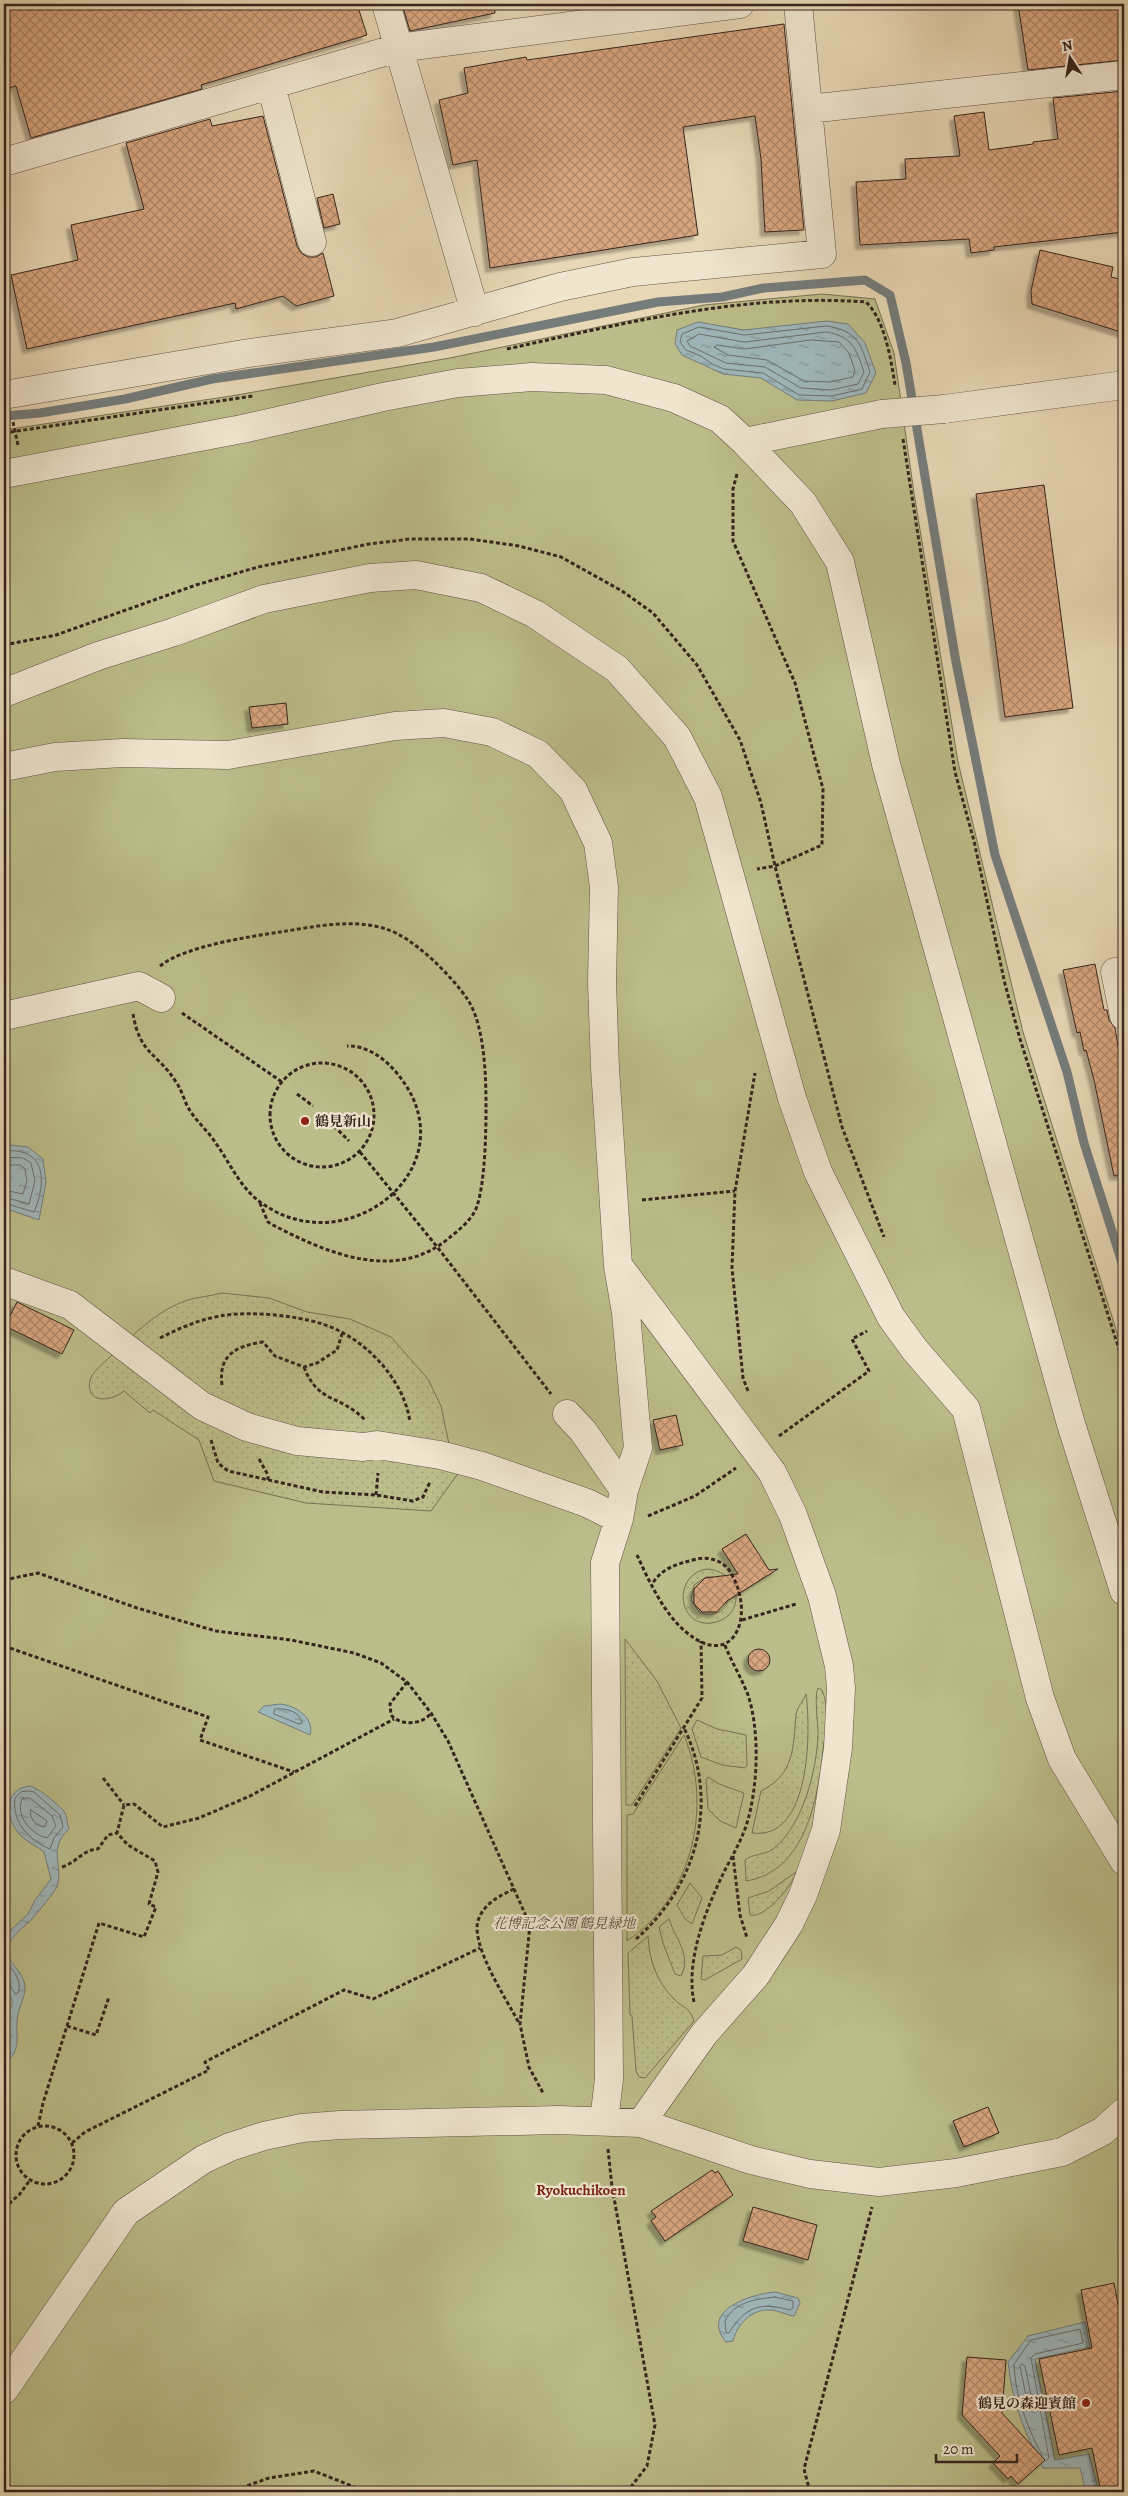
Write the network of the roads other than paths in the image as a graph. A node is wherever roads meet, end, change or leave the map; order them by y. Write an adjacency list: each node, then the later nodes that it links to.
1 (386, 4): 4 (street)
2 (740, 4): 4 (street)
3 (798, 4): 7 (street)
4 (398, 48): 6 (street); 10 (street)
5 (1124, 75): 7 (street)
6 (272, 85): 8 (street); 9 (street)
7 (808, 109): 10 (street)
8 (4, 162)
9 (312, 242)
10 (475, 312): 12 (street)
11 (1124, 385): 13 (street, bridge)
12 (5, 390)
13 (745, 442): 14 (street); 26 (street)
14 (14, 472)
15 (4, 693): 27 (street)
16 (4, 767): 21 (street)
17 (1115, 972): 20 (street)
18 (145, 992): 19 (street)
19 (4, 1016)
20 (1124, 1016)
21 (618, 1266): 24 (street); 30 (street)
22 (4, 1281): 25 (street)
23 (567, 1414): 24 (street)
24 (624, 1490): 25 (street)
25 (619, 1519): 29 (street)
26 (1124, 1591)
27 (1124, 1860)
28 (1124, 2112): 30 (street)
29 (604, 2121): 30 (street); 31 (street)
30 (641, 2123)
31 (4, 2390)

